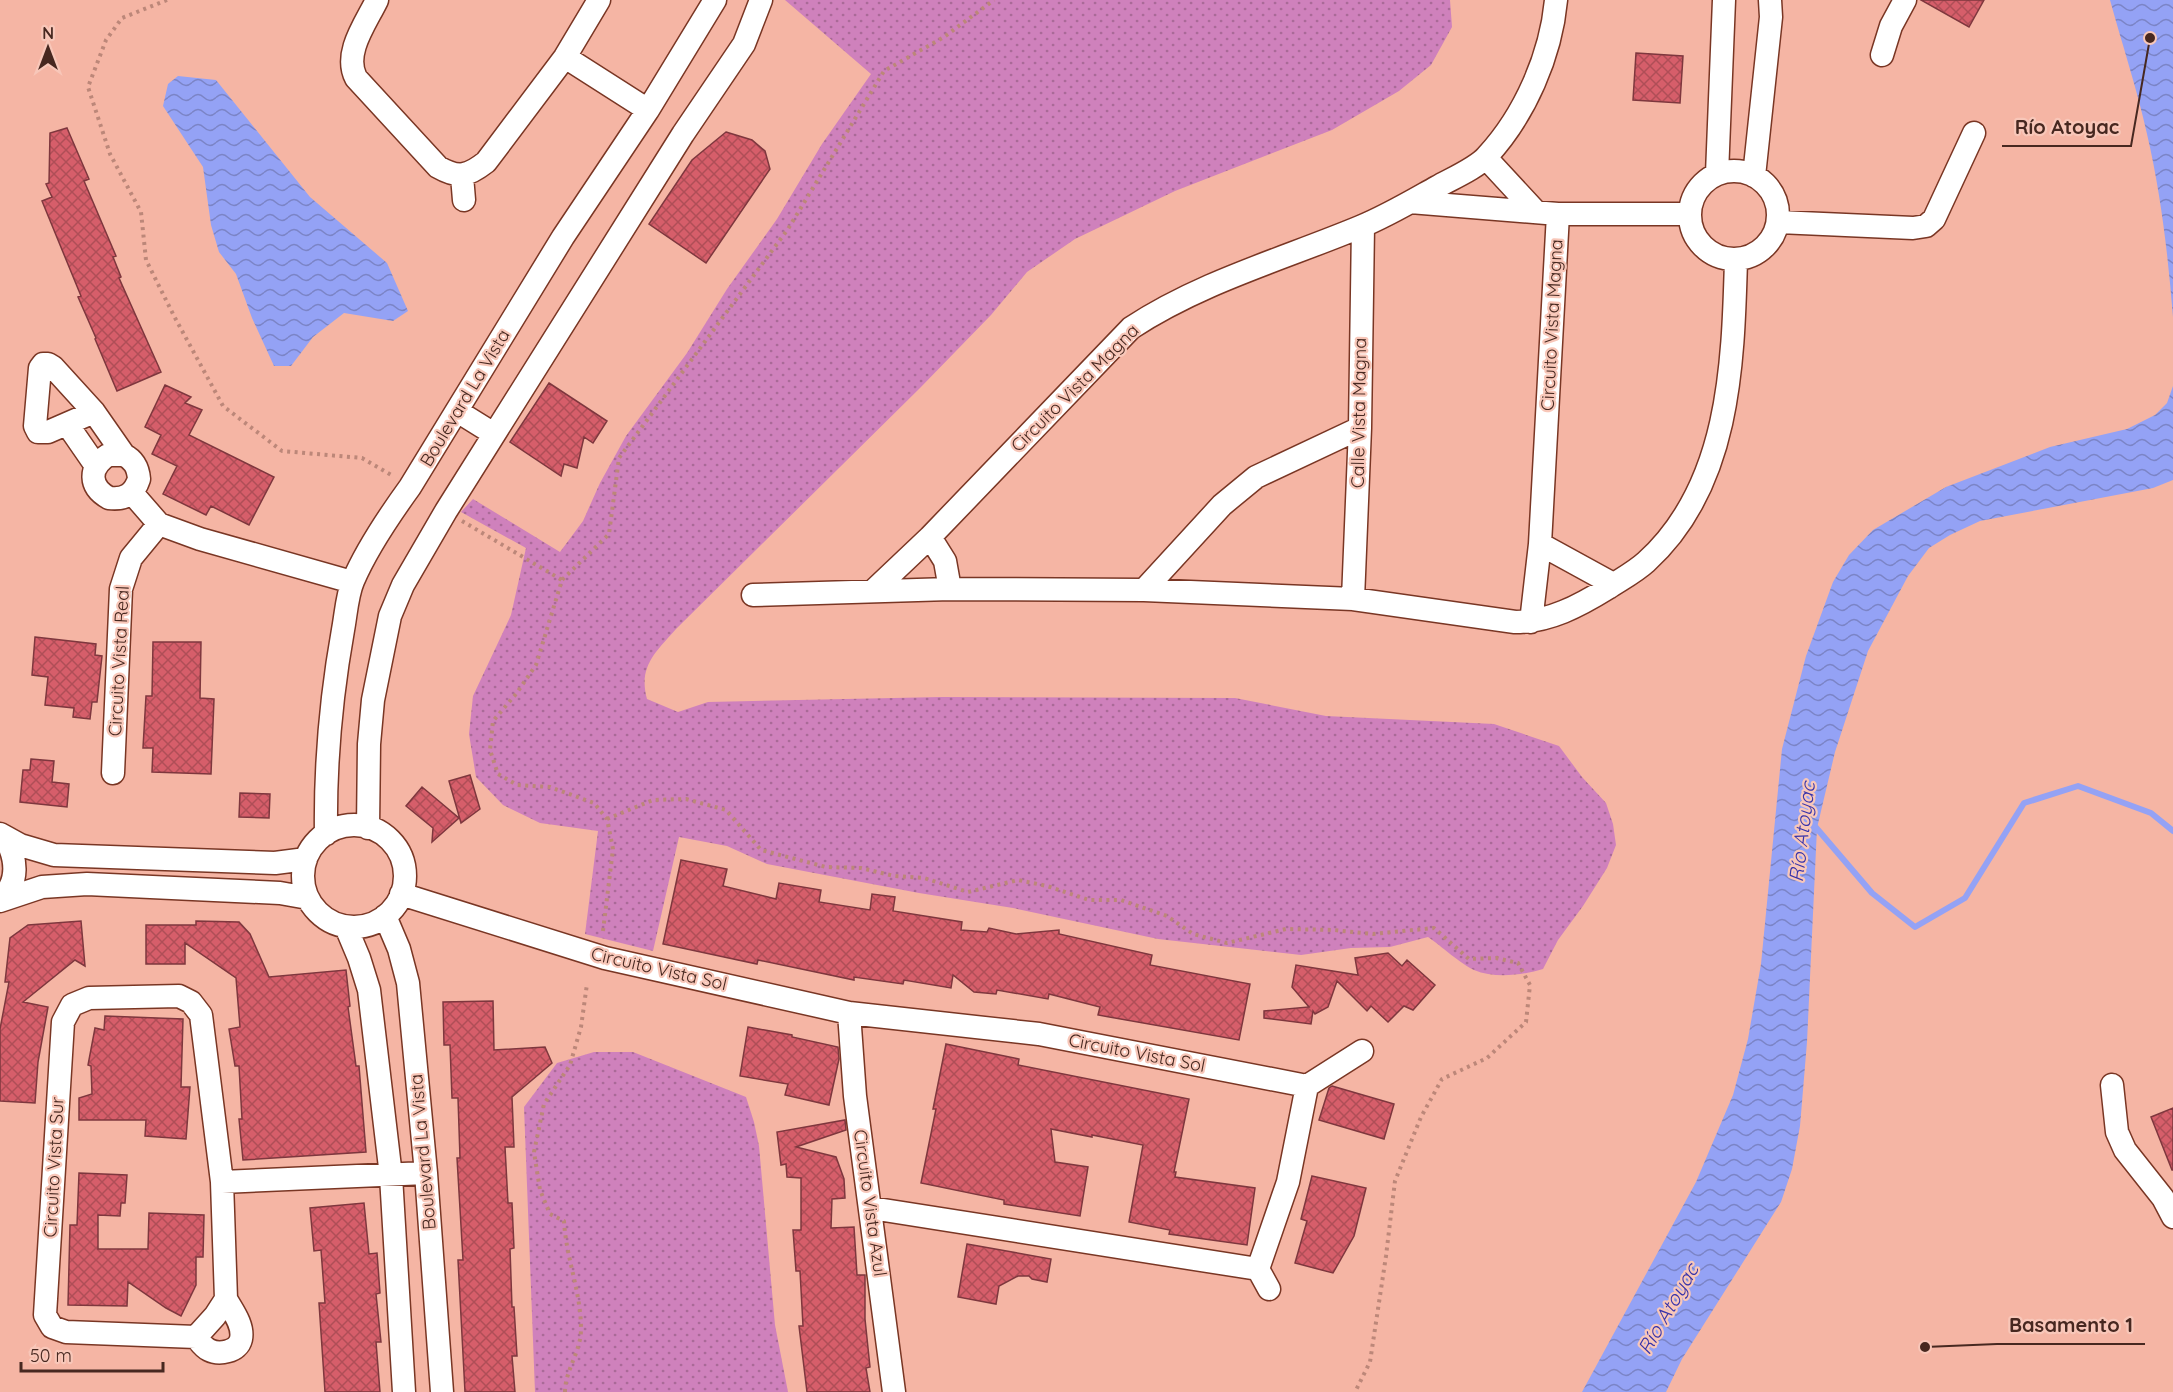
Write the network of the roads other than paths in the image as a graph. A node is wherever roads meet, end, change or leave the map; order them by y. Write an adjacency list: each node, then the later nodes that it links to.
1 (377, 0): 15 (street)
2 (599, 0): 10 (street)
3 (715, 0): 11 (street, Boulevard La Vista)
4 (761, 0): 28 (street)
5 (1556, 0): 13 (street, Circuito Vista Magna)
6 (1724, 0): 14 (street)
7 (1770, 0): 16 (street)
8 (1905, 0): 9 (street)
9 (1882, 56)
10 (564, 57): 11 (street); 15 (street)
11 (648, 110): 24 (street, Boulevard La Vista)
12 (1974, 133): 21 (street)
13 (1486, 158): 18 (street, Circuito Vista Magna); 19 (street)
14 (1717, 174): 16 (street); 20 (street)
15 (462, 176): 17 (street)
16 (1754, 176): 21 (street)
17 (464, 200)
18 (1410, 202): 19 (street, Circuito Vista Magna); 22 (street, Circuito Vista Magna)
19 (1547, 213): 20 (street, Circuito Vista Magna); 34 (street, Circuito Vista Magna)
20 (1689, 214): 23 (street)
21 (1778, 222): 23 (street)
22 (1363, 226): 27 (street, Calle Vista Magna); 33 (street, Circuito Vista Magna)
23 (1736, 260): 36 (street)
24 (456, 411): 28 (street); 35 (street, Boulevard La Vista)
25 (94, 412): 26 (street); 26 (street); 29 (street)
26 (67, 424): 30 (street)
27 (1360, 428): 38 (street); 41 (street, Calle Vista Magna)
28 (494, 434): 44 (street)
29 (123, 455): 30 (street); 31 (street)
30 (96, 466): 31 (street)
31 (132, 493): 32 (street)
32 (159, 525): 35 (street); 43 (street, Circuito Vista Real)
33 (930, 537): 37 (street); 39 (street, Circuito Vista Magna)
34 (1540, 544): 36 (street); 42 (street, Circuito Vista Magna)
35 (352, 582): 45 (street, Boulevard La Vista)
36 (1613, 584): 42 (street)
37 (950, 589): 38 (street); 39 (street)
38 (1144, 590): 41 (street)
39 (873, 591): 40 (street)
40 (753, 595)
41 (1353, 599): 42 (street)
42 (1531, 621)
43 (113, 773)
44 (368, 828): 45 (street); 48 (street)
45 (326, 834): 47 (street)
46 (2, 836): 47 (street); 50 (street)
47 (306, 859): 49 (street)
48 (401, 894): 51 (street); 53 (street, Circuito Vista Sol)
49 (308, 898): 50 (street); 52 (street)
50 (0, 900)
51 (385, 916): 52 (street); 57 (street, Boulevard La Vista)
52 (346, 927): 58 (street, Boulevard La Vista)
53 (849, 1013): 56 (street, Circuito Vista Sol); 60 (street, Circuito Vista Azul)
54 (1362, 1051): 56 (street)
55 (2112, 1085): 61 (street)
56 (1306, 1086): 62 (street)
57 (426, 1173): 58 (street); 67 (street, Boulevard La Vista)
58 (391, 1176): 59 (street); 66 (street, Boulevard La Vista)
59 (222, 1182): 64 (street, Circuito Vista Sur); 65 (street, Circuito Vista Sur)
60 (871, 1208): 62 (street); 68 (street, Circuito Vista Azul)
61 (2173, 1217)
62 (1258, 1269): 63 (street)
63 (1269, 1289)
64 (226, 1299): 65 (street); 65 (street)
65 (196, 1337)
66 (404, 1392)
67 (442, 1392)
68 (894, 1392)

